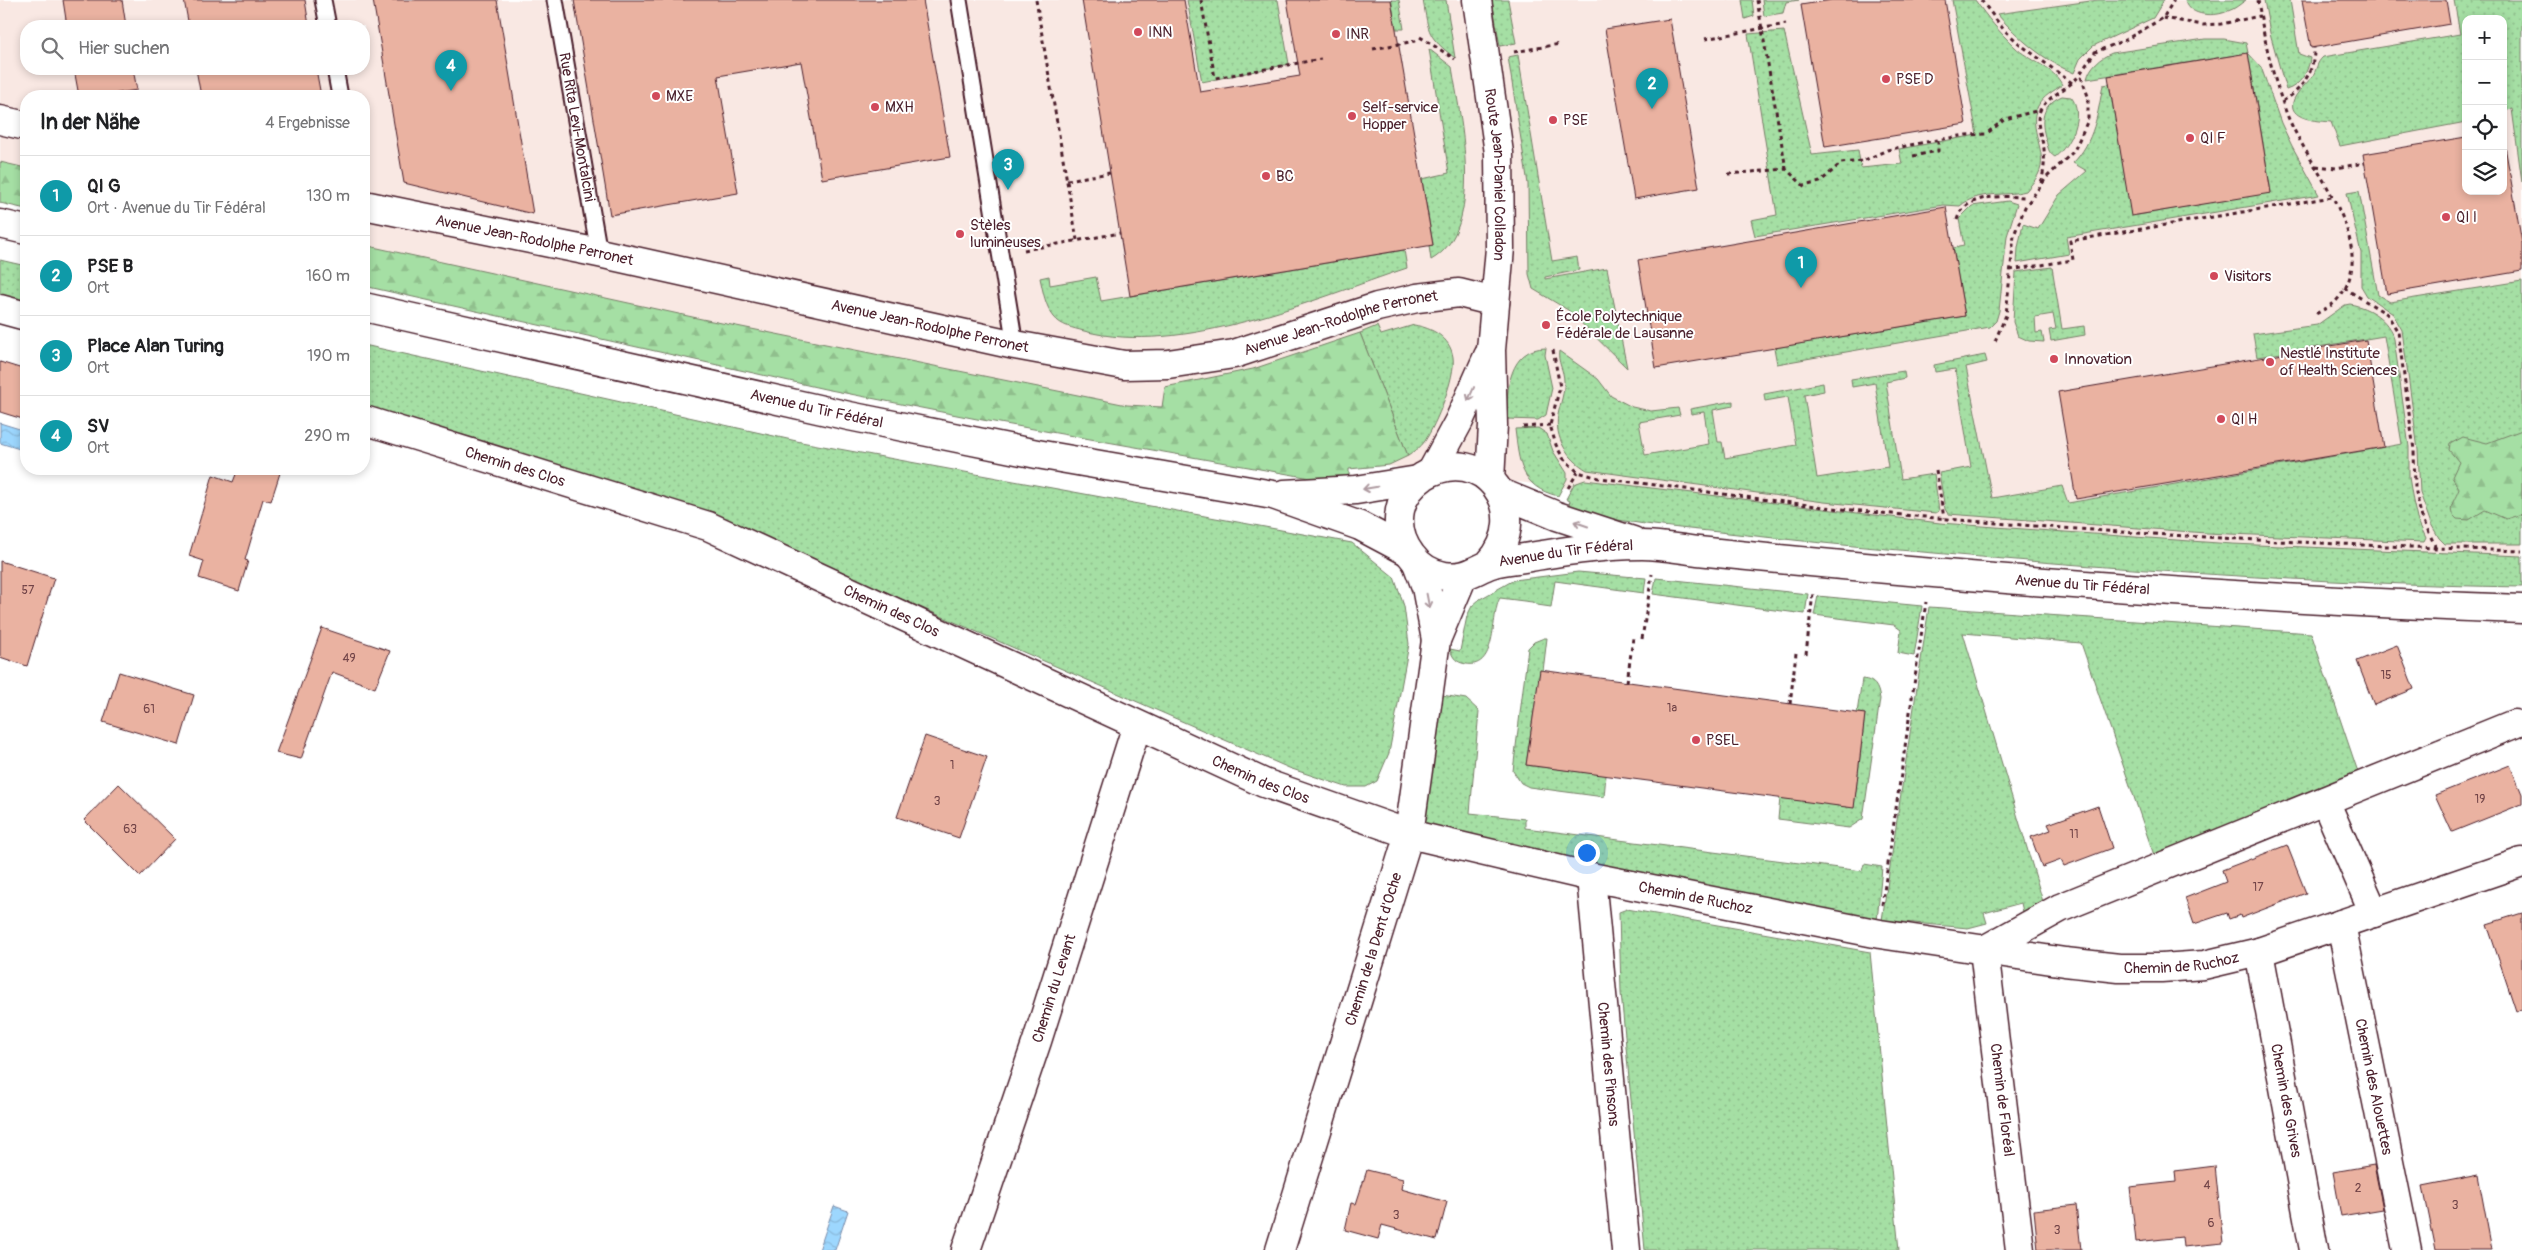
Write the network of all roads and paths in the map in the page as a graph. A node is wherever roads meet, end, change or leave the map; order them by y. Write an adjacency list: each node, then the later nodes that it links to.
1 (323, 0): 13 (lane)
2 (555, 0): 48 (lane, Rue Rita Levi-Montalcini)
3 (959, 0): 49 (lane)
4 (1036, 0): 38 (path)
5 (1201, 0): 21 (path)
6 (1477, 0): 52 (street, Route Jean-Daniel Colladon)
7 (1757, 0): 15 (path)
8 (1981, 0): 25 (path)
9 (2174, 0): 12 (path)
10 (2258, 0): 11 (path)
11 (2260, 16): 12 (path); 27 (path)
12 (2163, 18): 23 (path)
13 (327, 20)
14 (1786, 24): 15 (path)
15 (1762, 29): 16 (path); 35 (path)
16 (1706, 39)
17 (1560, 44): 20 (path)
18 (2314, 47): 27 (path)
19 (1373, 49): 22 (path)
20 (1524, 50)
21 (1321, 59)
22 (1454, 59)
23 (2080, 74): 25 (path); 39 (path)
24 (336, 75): 26 (lane)
25 (2072, 83): 28 (path)
26 (339, 90)
27 (2283, 101): 34 (path)
28 (2040, 110): 31 (path); 39 (path)
29 (0, 120): 30 (street)
30 (20, 125)
31 (1938, 140): 32 (path); 35 (path)
32 (1913, 156)
33 (2364, 164): 34 (path)
34 (2316, 166): 41 (path)
35 (1786, 169): 37 (path)
36 (1110, 173): 38 (path)
37 (1728, 174)
38 (1067, 180): 47 (path)
39 (2039, 188): 50 (path)
40 (2024, 197): 43 (path)
41 (2332, 197): 50 (path); 51 (path)
42 (370, 206): 48 (street, Avenue Jean-Rodolphe Perronet)
43 (1956, 220)
44 (0, 224): 45 (street)
45 (20, 229)
46 (1120, 233): 47 (path)
47 (1077, 240): 49 (path)
48 (599, 253): 58 (street, Avenue Jean-Rodolphe Perronet)
49 (1000, 254): 58 (lane)
50 (2010, 270): 57 (path)
51 (2344, 288): 56 (path); 70 (path)
52 (1495, 302): 58 (street, Avenue Jean-Rodolphe Perronet); 59 (street, Route Jean-Daniel Colladon)
53 (370, 308): 67 (street, Avenue du Tir Fédéral)
54 (0, 309): 55 (street)
55 (20, 314)
56 (2316, 314)
57 (1995, 341)
58 (1015, 345)
59 (1490, 350): 65 (street, Route Jean-Daniel Colladon, one-way to 65); 66 (street, Route Jean-Daniel Colladon)
60 (1553, 350): 62 (path)
61 (370, 422): 86 (street, Chemin des Clos)
62 (1550, 426): 63 (path); 68 (path)
63 (1518, 427)
64 (1936, 470): 68 (path)
65 (1425, 475): 66 (street); 67 (street, Avenue du Tir Fédéral, one-way to 67); 72 (street)
66 (1496, 486): 69 (street, Avenue du Tir Fédéral, one-way to 66); 73 (street)
67 (1273, 495): 72 (street, Avenue du Tir Fédéral)
68 (1944, 518): 70 (path)
69 (1644, 545): 73 (street, Avenue du Tir Fédéral); 78 (street, Avenue du Tir Fédéral)
70 (2436, 548): 71 (path)
71 (2522, 550)
72 (1412, 557): 75 (street); 81 (street, Chemin de la Dent d'Oche, one-way to 81)
73 (1489, 564): 75 (street)
74 (1652, 573): 80 (path)
75 (1463, 576): 81 (street, Chemin de la Dent d'Oche)
76 (1813, 590): 83 (path)
77 (1926, 601): 94 (path)
78 (2522, 609)
79 (1633, 638): 84 (path)
80 (1642, 639)
81 (1436, 640): 89 (street, Chemin de la Dent d'Oche)
82 (1796, 653): 85 (path)
83 (1806, 654)
84 (1628, 682)
85 (1790, 704)
86 (1137, 724): 89 (street, Chemin des Clos); 97 (street, Chemin du Levant)
87 (2514, 724): 88 (street)
88 (2325, 801): 92 (street); 95 (street)
89 (1409, 834): 91 (street, Chemin de Ruchoz); 98 (street, Chemin de la Dent d'Oche)
90 (2522, 862): 92 (street, Chemin de Ruchoz)
91 (1592, 877): 94 (street, Chemin de Ruchoz); 99 (street, Chemin des Pinsons)
92 (2374, 913): 93 (street, Chemin de Ruchoz)
93 (2341, 924): 96 (street, Chemin de Ruchoz); 102 (street, Chemin des Alouettes)
94 (1880, 934): 95 (street, Chemin de Ruchoz)
95 (1984, 950): 96 (street, Chemin de Ruchoz); 100 (street, Chemin de Floréal)
96 (2259, 952): 101 (street, Chemin des Grives)
97 (966, 1250)
98 (1280, 1250)
99 (1626, 1250)
100 (2020, 1250)
101 (2314, 1250)
102 (2407, 1250)

